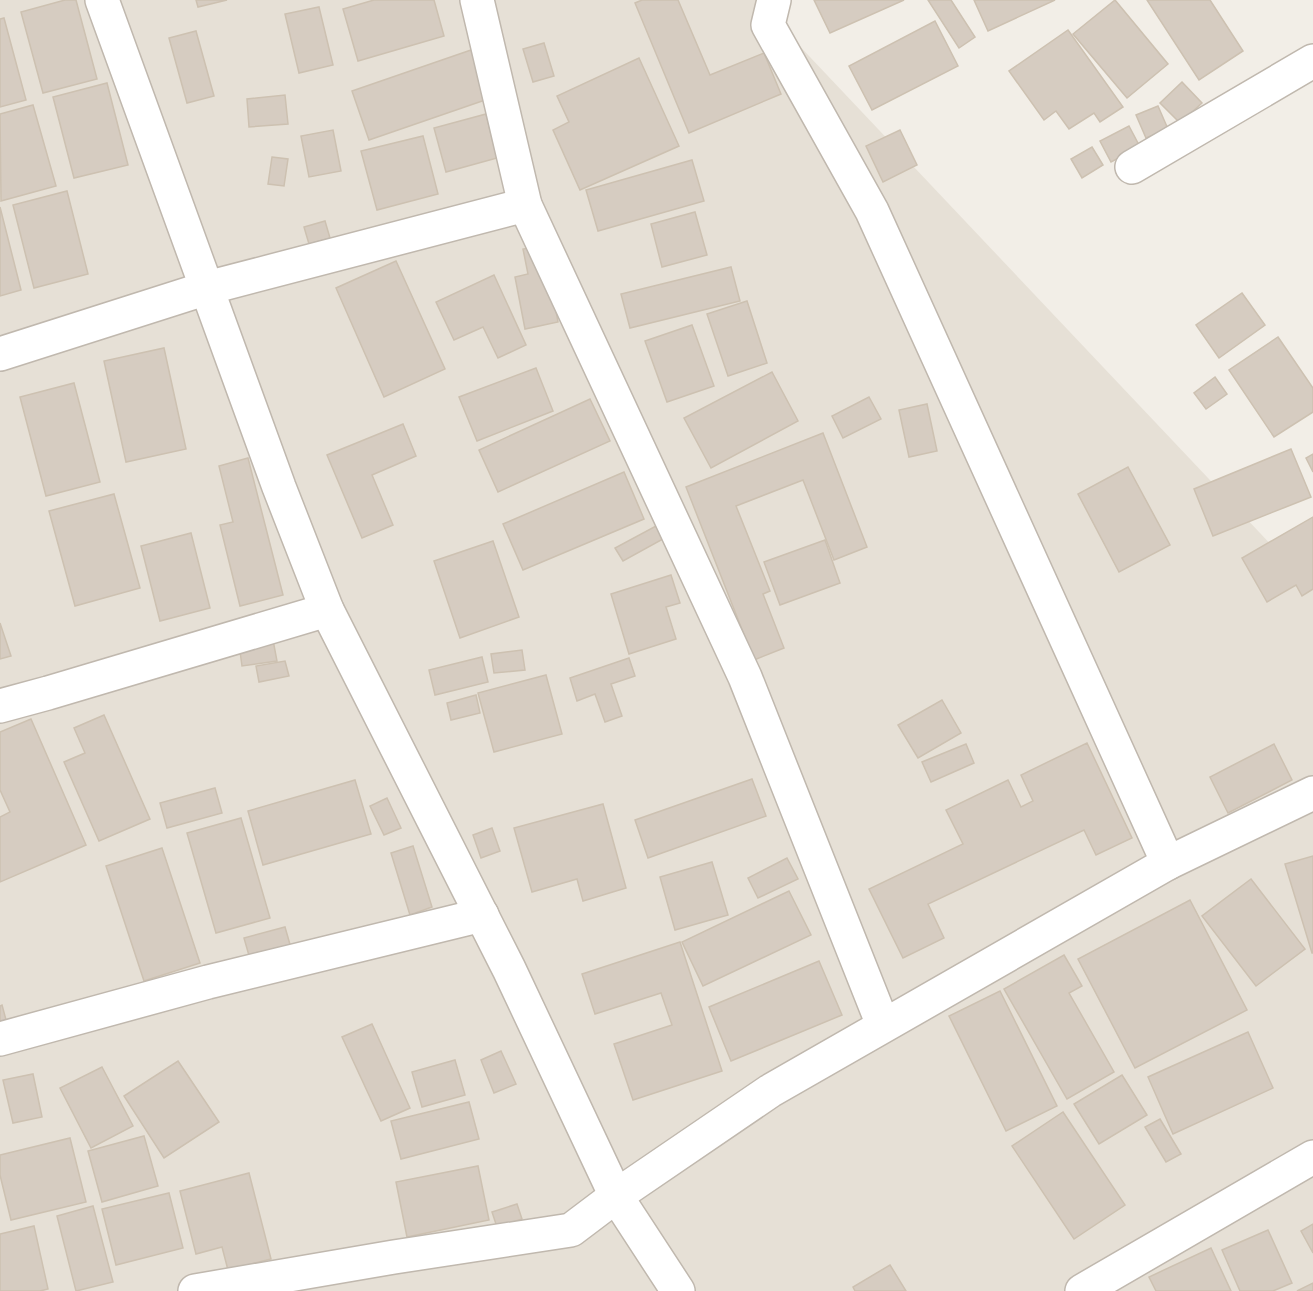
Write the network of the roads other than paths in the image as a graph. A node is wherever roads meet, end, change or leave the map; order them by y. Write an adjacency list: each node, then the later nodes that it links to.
1 (102, 0): 7 (street)
2 (477, 0): 6 (street)
3 (772, 1): 12 (street)
4 (1313, 61): 5 (street)
5 (1132, 167)
6 (525, 204): 7 (street); 14 (street)
7 (207, 288): 8 (street); 9 (street)
8 (0, 354)
9 (327, 610): 10 (street); 13 (street)
10 (0, 706)
11 (1313, 793): 12 (street)
12 (1168, 863): 14 (street)
13 (482, 915): 15 (street); 17 (street)
14 (883, 1025): 17 (street)
15 (0, 1039)
16 (1313, 1157): 18 (street)
17 (616, 1196): 19 (street); 20 (street)
18 (1095, 1288)
19 (195, 1291)
20 (678, 1291)

